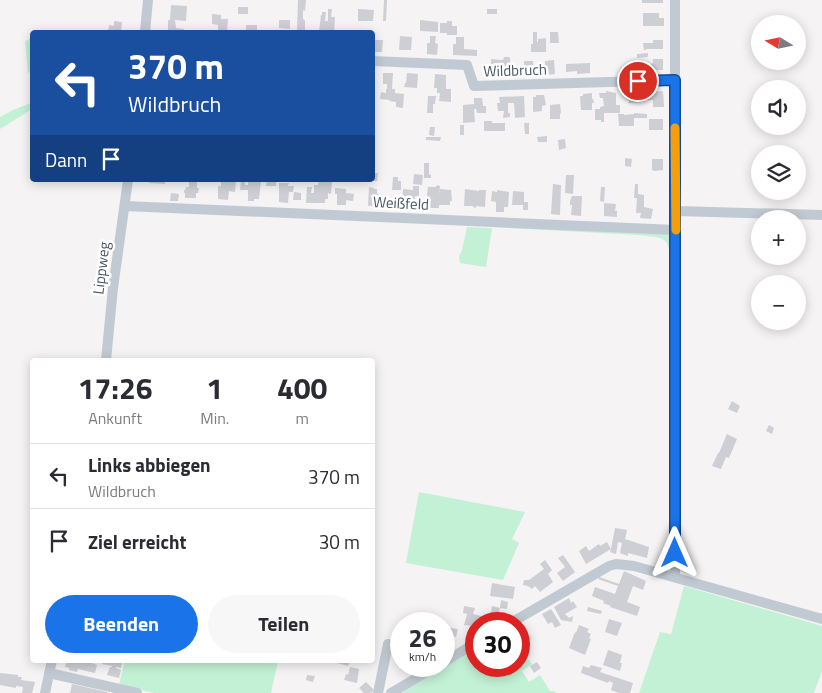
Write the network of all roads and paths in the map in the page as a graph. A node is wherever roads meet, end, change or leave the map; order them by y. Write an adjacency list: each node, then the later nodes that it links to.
1 (148, 0): 3 (street)
2 (675, 0): 5 (street)
3 (145, 30)
4 (375, 61): 5 (street, Wildbruch)
5 (675, 80): 8 (street)
6 (128, 182): 7 (street, Lippweg)
7 (124, 206): 10 (street, Weißfeld); 11 (street, Lippweg)
8 (676, 210): 9 (street); 10 (street)
9 (822, 215)
10 (676, 230): 12 (street)
11 (106, 358)
12 (675, 577): 13 (street); 14 (street)
13 (530, 612)
14 (822, 619)
15 (388, 644): 21 (street)
16 (51, 663): 17 (street)
17 (49, 673): 19 (street); 20 (street)
18 (418, 677): 22 (street)
19 (45, 693)
20 (137, 693)
21 (378, 693)
22 (391, 693)

